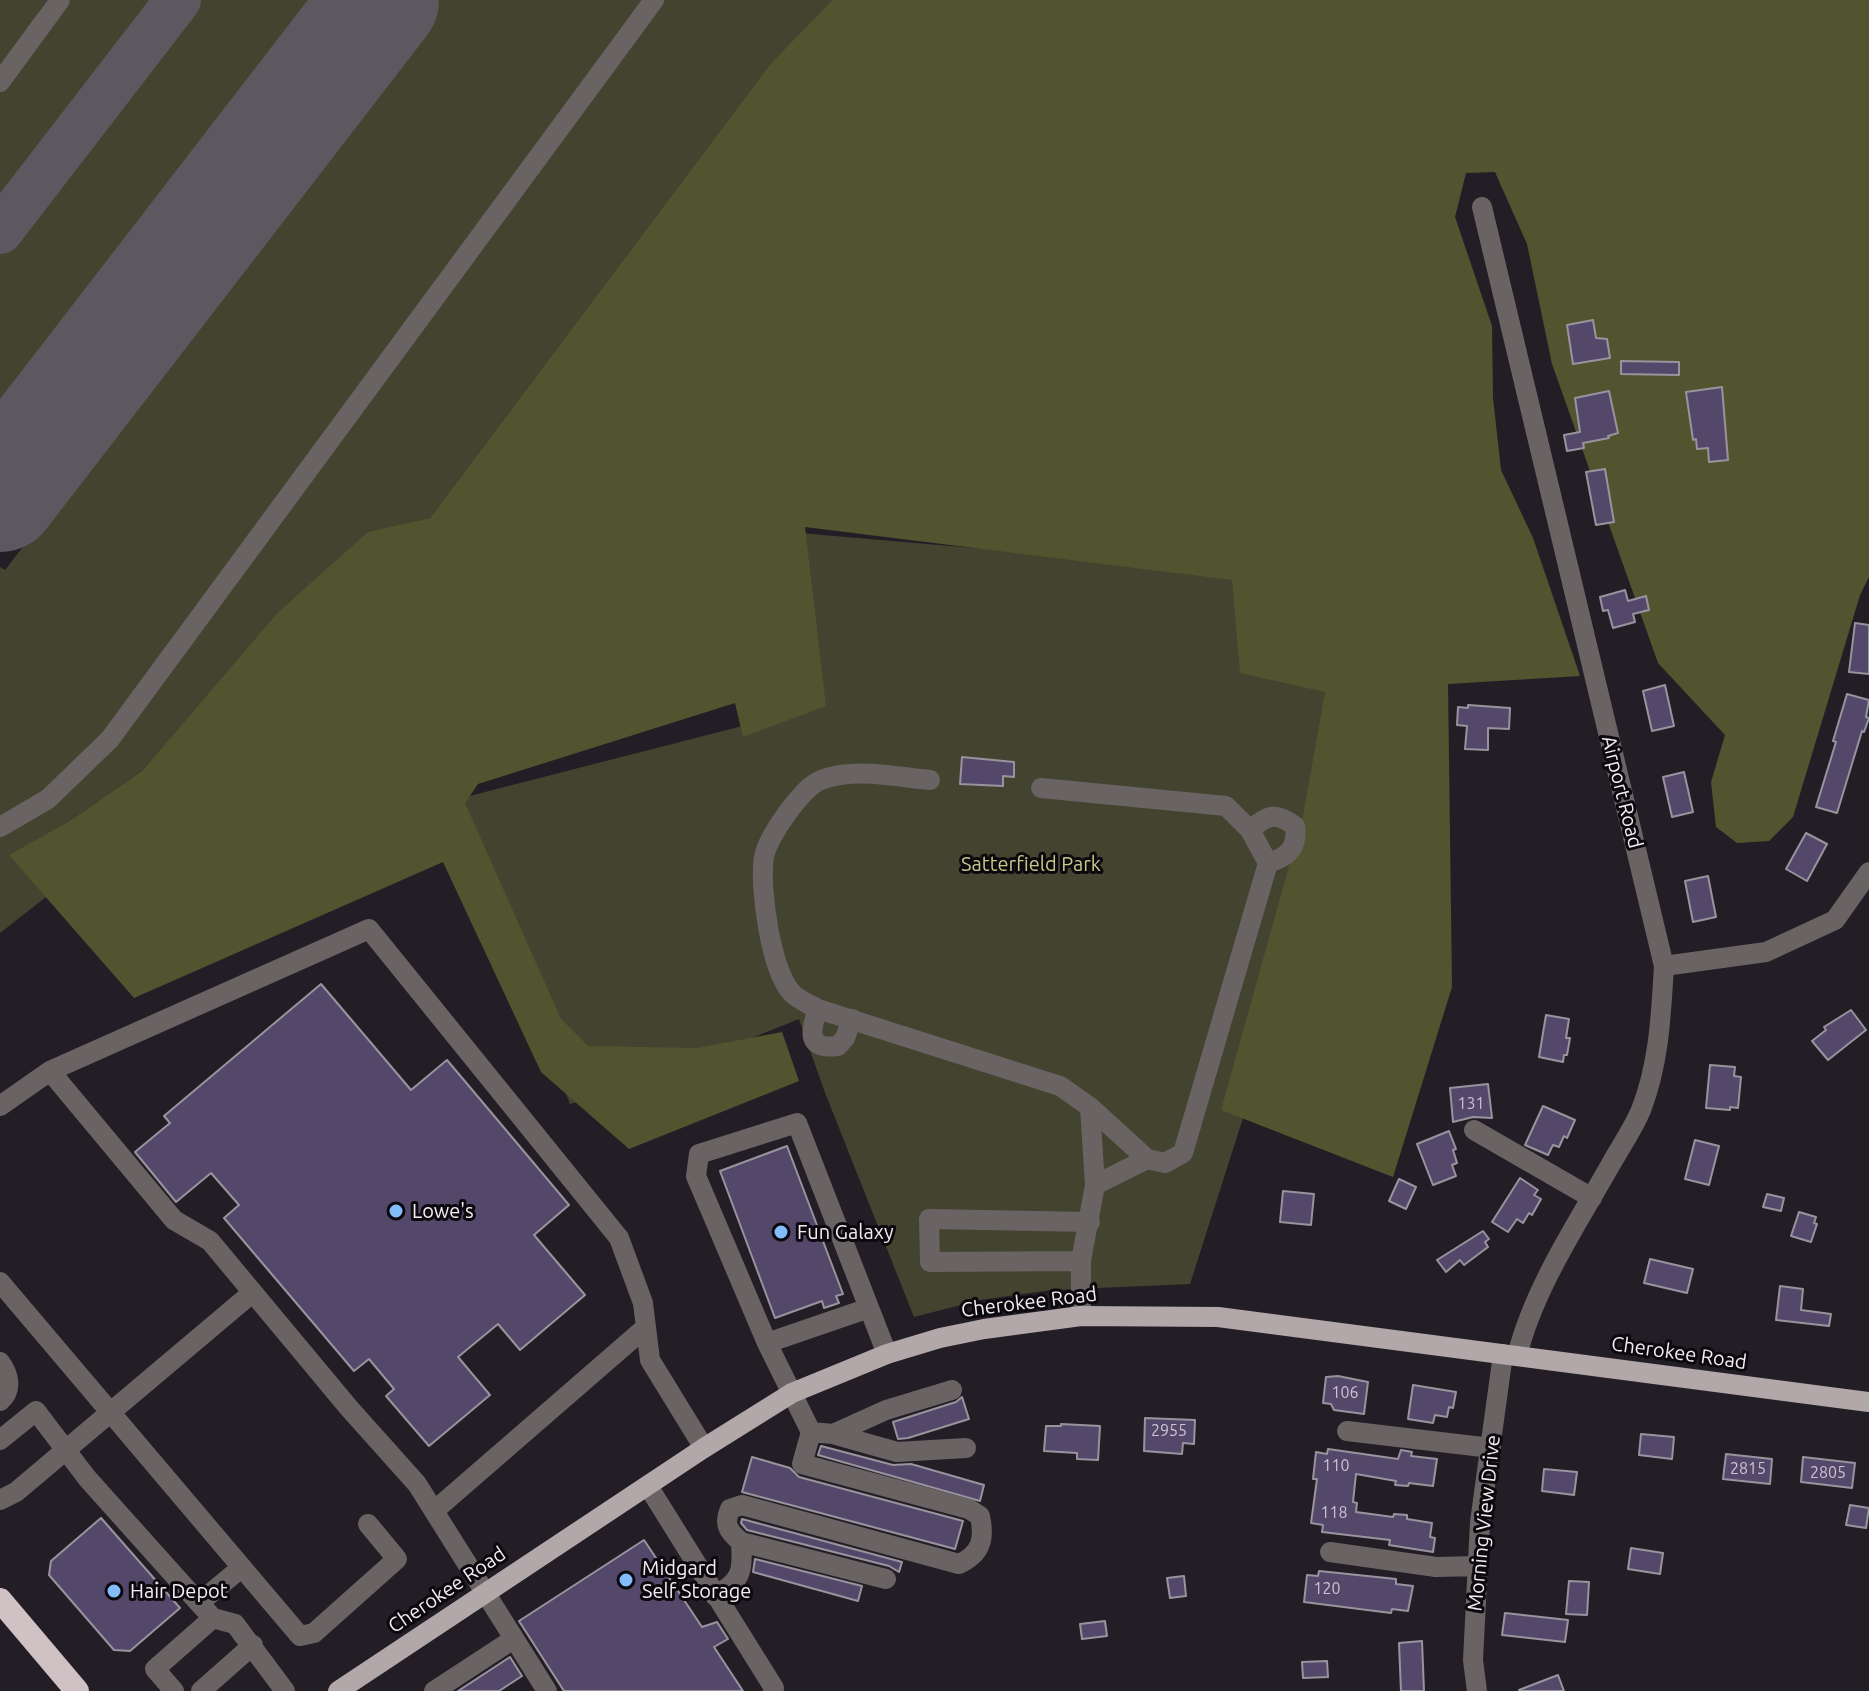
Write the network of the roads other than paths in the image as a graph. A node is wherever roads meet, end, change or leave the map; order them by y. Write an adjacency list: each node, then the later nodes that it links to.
1 (60, 0): 3 (street)
2 (654, 0): 7 (street)
3 (0, 82)
4 (1482, 207): 11 (street, Airport Road)
5 (930, 780): 12 (street)
6 (1041, 788): 8 (street)
7 (0, 827)
8 (1250, 830): 9 (street); 9 (street)
9 (1268, 863): 18 (street)
10 (1869, 872): 11 (street)
11 (1664, 966): 20 (street, Airport Road)
12 (818, 1009): 13 (street); 13 (street)
13 (852, 1019): 16 (street)
14 (50, 1071): 15 (street); 24 (street); 27 (street)
15 (0, 1106)
16 (1090, 1107): 18 (street); 19 (street)
17 (1474, 1130): 20 (street)
18 (1147, 1159): 19 (street)
19 (1095, 1185): 21 (street)
20 (1592, 1198): 30 (street, Airport Road)
21 (1090, 1222): 22 (street); 22 (street)
22 (1081, 1261): 26 (street)
23 (0, 1282): 36 (street)
24 (252, 1293): 36 (street); 47 (street)
25 (869, 1308): 28 (street); 28 (street); 29 (street)
26 (1081, 1316): 29 (main road, Cherokee Road); 30 (main road, Cherokee Road)
27 (646, 1327): 41 (street); 47 (street)
28 (767, 1343): 33 (street)
29 (887, 1354): 33 (main road, Cherokee Road)
30 (1510, 1355): 35 (main road, Cherokee Road); 43 (street, Morning View Drive)
31 (0, 1362): 34 (street)
32 (952, 1390): 39 (street)
33 (792, 1393): 38 (street); 41 (main road, Cherokee Road)
34 (0, 1401)
35 (1869, 1402)
36 (110, 1413): 44 (street); 53 (street)
37 (1347, 1431): 43 (street)
38 (811, 1432): 39 (street); 50 (street)
39 (833, 1434): 42 (street)
40 (0, 1440): 44 (street)
41 (704, 1448): 45 (main road, Cherokee Road)
42 (966, 1448)
43 (1491, 1448): 52 (street, Morning View Drive)
44 (67, 1450): 46 (street); 58 (street)
45 (648, 1486): 55 (main road, Cherokee Road); 56 (street)
46 (8, 1496): 48 (street)
47 (434, 1511): 55 (street)
48 (0, 1517)
49 (368, 1524): 53 (street)
50 (741, 1542): 54 (street); 56 (street)
51 (1330, 1552): 52 (street)
52 (1478, 1566): 70 (street, Morning View Drive)
53 (241, 1568): 58 (street)
54 (886, 1579)
55 (485, 1594): 60 (street); 66 (main road, Cherokee Road)
56 (715, 1596): 69 (street)
57 (0, 1600): 62 (highway)
58 (199, 1603): 59 (street)
59 (213, 1618): 61 (street); 63 (street)
60 (512, 1640): 67 (street); 68 (street)
61 (253, 1645): 64 (street); 65 (street)
62 (77, 1691)
63 (174, 1691)
64 (201, 1691)
65 (285, 1691)
66 (338, 1691)
67 (434, 1691)
68 (547, 1691)
69 (773, 1691)
70 (1477, 1691)

